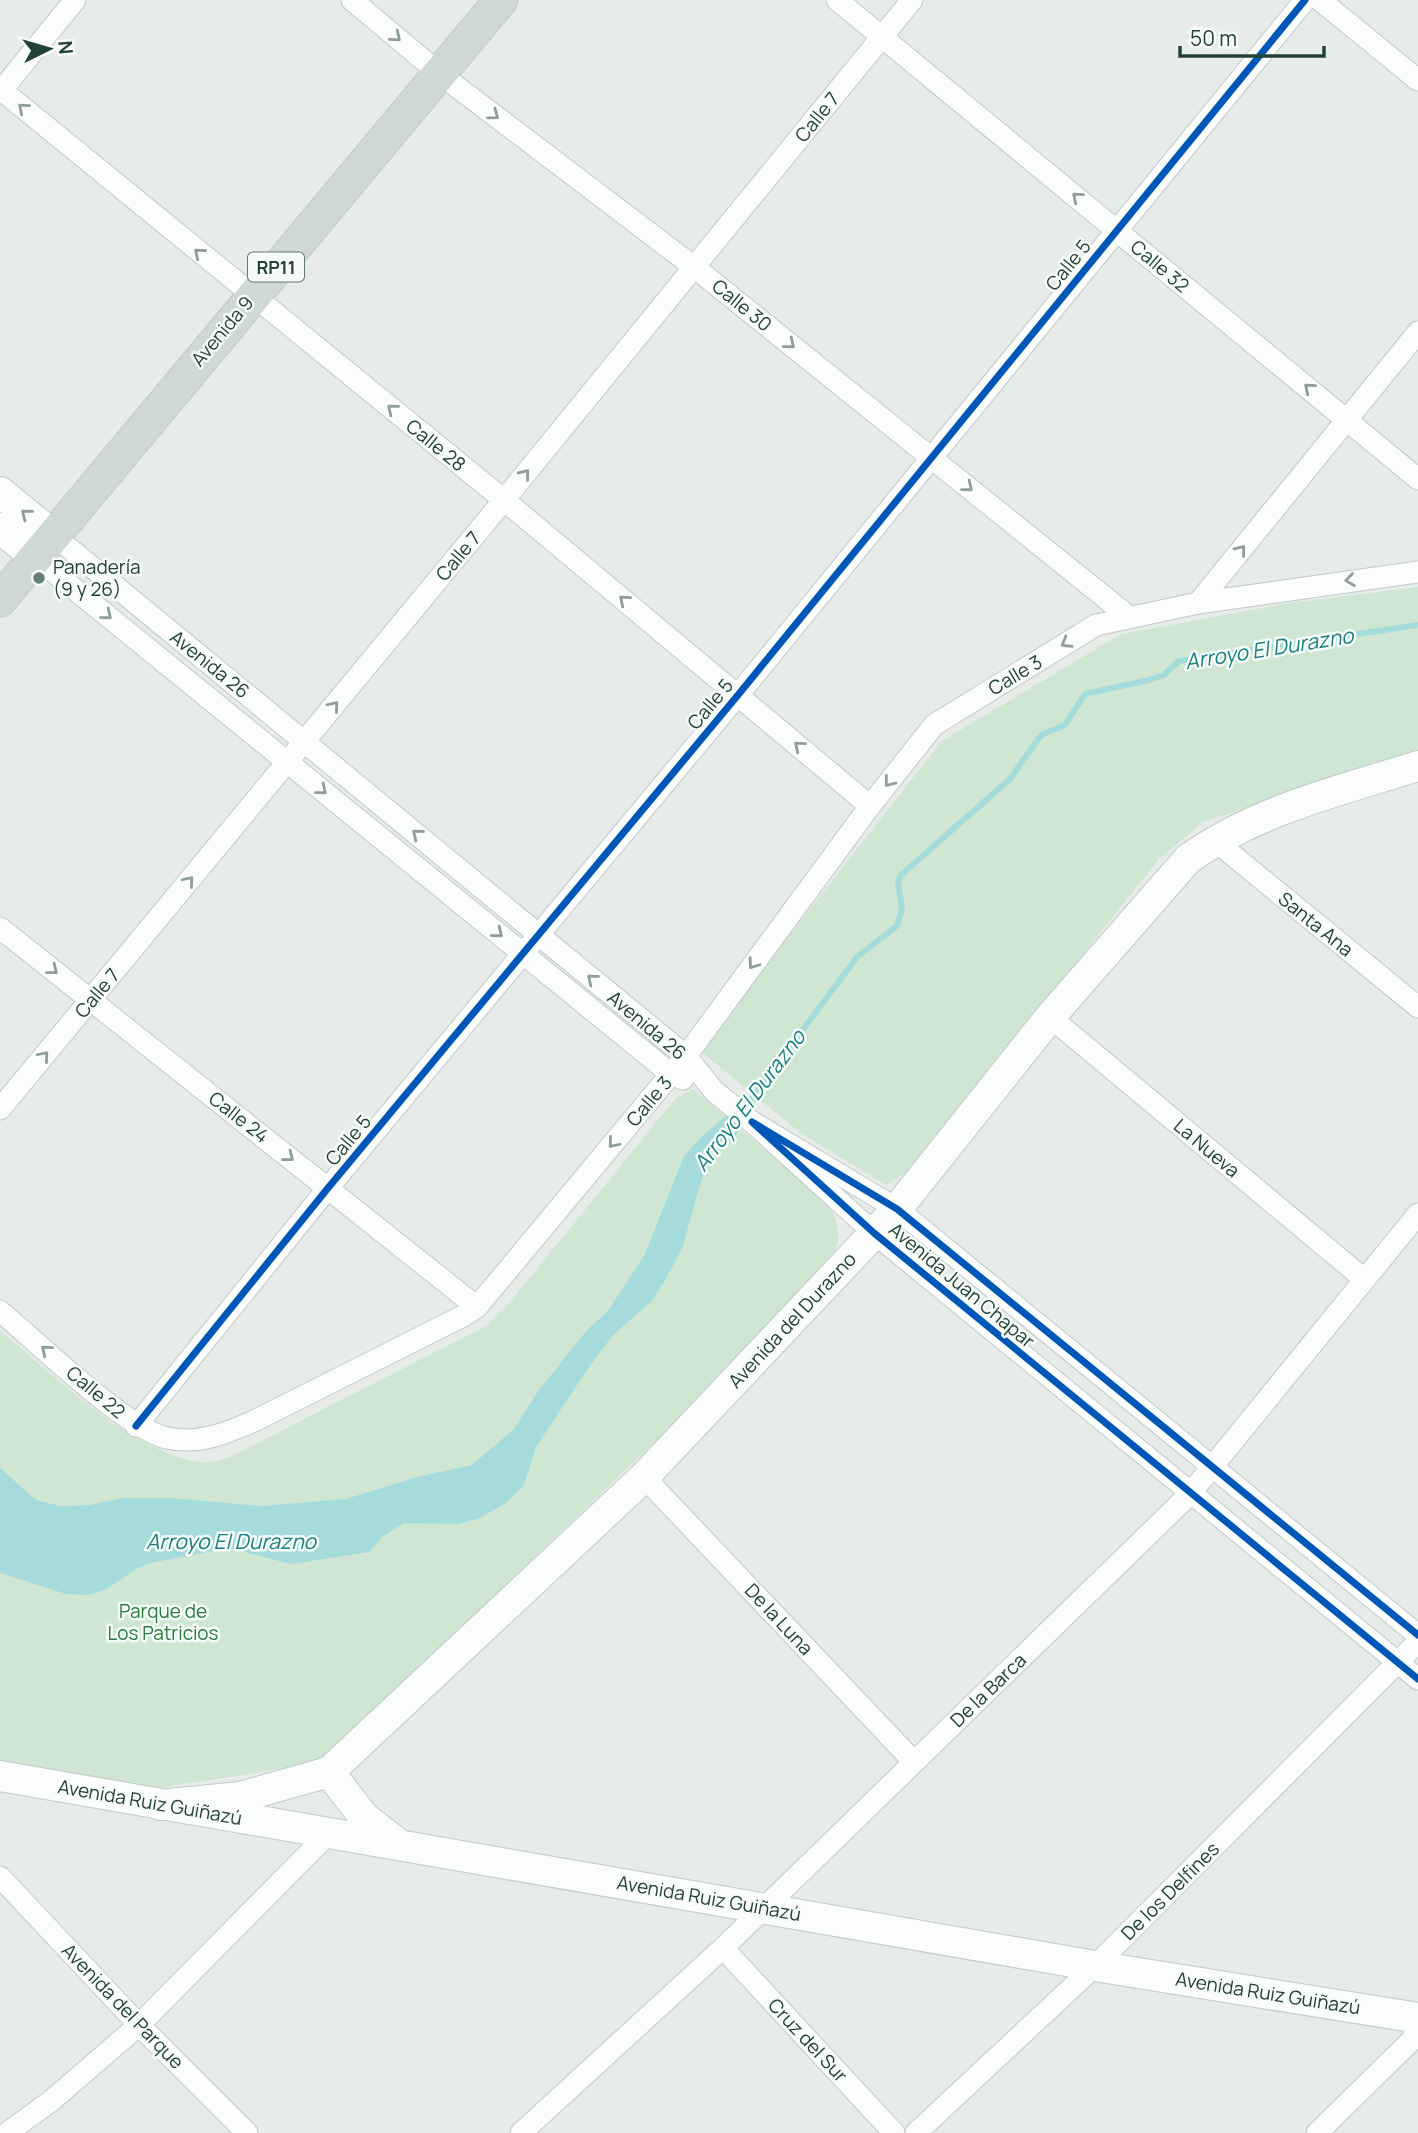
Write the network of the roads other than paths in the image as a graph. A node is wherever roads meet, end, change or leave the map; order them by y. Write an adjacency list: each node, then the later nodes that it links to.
1 (75, 0): 11 (street)
2 (352, 0): 9 (street, Calle 30, one-way to 9)
3 (501, 0): 9 (main road, Avenida 9 / RP11)
4 (836, 0): 8 (street, Calle 32)
5 (912, 0): 8 (street, Calle 7)
6 (1305, 0): 12 (street, Calle 5)
7 (1320, 0): 10 (street)
8 (882, 36): 12 (street, Calle 32, one-way to 8); 13 (street, Calle 7)
9 (440, 74): 13 (street, Calle 30, one-way to 13); 14 (main road, Avenida 9 / RP11)
10 (1418, 80)
11 (1, 90): 14 (street, Calle 28, one-way to 11)
12 (1117, 230): 16 (street, Calle 32, one-way to 12); 17 (street, Calle 5)
13 (694, 267): 17 (street, Calle 30, one-way to 17); 20 (street, Calle 7, one-way to 13)
14 (251, 297): 20 (street, Calle 28, one-way to 14); 22 (main road, Avenida 9 / RP11)
15 (1418, 332): 16 (street)
16 (1347, 420): 18 (street, Calle 32); 25 (street, one-way to 16)
17 (932, 458): 26 (street, Calle 30, one-way to 26); 27 (street, Calle 5)
18 (1418, 479)
19 (0, 492): 22 (main road, Avenida 26, one-way to 19)
20 (504, 500): 27 (street, Calle 28, one-way to 20); 28 (street, Calle 7, one-way to 20)
21 (0, 528): 22 (main road, Avenida 26)
22 (44, 546): 24 (main road, Avenida 9 / RP11); 28 (street, Avenida 26); 29 (street, Avenida 26, one-way to 29)
23 (1418, 572): 25 (street, Calle 3, one-way to 25)
24 (0, 600)
25 (1198, 603): 26 (street, Calle 3)
26 (1128, 617): 31 (street, Calle 3, one-way to 31)
27 (738, 695): 31 (street, Calle 28, one-way to 27); 34 (street, Calle 5)
28 (304, 742): 29 (street, Calle 7); 34 (street, Avenida 26, one-way to 28)
29 (288, 762): 35 (street, Avenida 26, one-way to 35); 36 (street, Calle 7, one-way to 29)
30 (1418, 766): 32 (main road, Avenida del Durazno)
31 (870, 806): 39 (street, Calle 3, one-way to 39)
32 (1214, 840): 37 (street, Santa Ana); 38 (main road, Avenida del Durazno)
33 (0, 928): 36 (street, Calle 24, one-way to 36)
34 (538, 934): 35 (street, Calle 5); 39 (street, Avenida 26, one-way to 34)
35 (523, 953): 40 (street, Avenida 26); 44 (street, Calle 5)
36 (91, 1000): 42 (street, Calle 7, one-way to 36); 44 (street, Calle 24, one-way to 44)
37 (1418, 1007)
38 (1050, 1017): 45 (main road, Avenida del Durazno); 48 (street, La Nueva)
39 (686, 1056): 40 (street, Calle 3); 41 (street, Avenida 26)
40 (671, 1074): 41 (street, Avenida 26); 49 (street, Calle 3, one-way to 49)
41 (714, 1091): 43 (street)
42 (0, 1109)
43 (752, 1122): 45 (street, Avenida Juan Chapar); 47 (street, Avenida Juan Chapar)
44 (328, 1188): 49 (street, Calle 24); 51 (street, Calle 5)
45 (897, 1209): 47 (main road, Avenida del Durazno); 53 (street, Avenida Juan Chapar)
46 (1418, 1214): 48 (street, De la Barca)
47 (874, 1233): 54 (main road, Avenida del Durazno); 55 (street, Avenida Juan Chapar)
48 (1364, 1279): 53 (street, De la Barca)
49 (477, 1307): 52 (street, Calle 3)
50 (0, 1311): 51 (street, Calle 22, one-way to 50)
51 (136, 1426): 52 (street, Calle 22)
52 (206, 1439)
53 (1210, 1466): 55 (street, De la Barca); 56 (street, Avenida Juan Chapar)
54 (644, 1477): 60 (street, De la Luna); 61 (main road, Avenida del Durazno)
55 (1190, 1494): 58 (street, Avenida Juan Chapar); 60 (street, De la Barca)
56 (1418, 1635)
57 (1418, 1642): 58 (street, De los Delfines)
58 (1398, 1663): 59 (street, Avenida Juan Chapar); 69 (street, De los Delfines)
59 (1418, 1679)
60 (914, 1762): 67 (street, De la Barca)
61 (329, 1772): 63 (main road); 65 (main road)
62 (0, 1776): 63 (main road, Avenida Ruiz Guiñazú)
63 (160, 1805): 64 (main road, Avenida Ruiz Guiñazú)
64 (329, 1833): 65 (main road, Avenida Ruiz Guiñazú); 71 (street)
65 (400, 1846): 67 (main road, Avenida Ruiz Guiñazú)
66 (0, 1877): 71 (street, Avenida del Parque)
67 (764, 1908): 68 (street, De la Barca); 69 (main road, Avenida Ruiz Guiñazú)
68 (723, 1948): 75 (street, De la Barca); 76 (street, Cruz del Sur)
69 (1096, 1966): 70 (main road, Avenida Ruiz Guiñazú); 77 (street, De los Delfines)
70 (1418, 2018)
71 (139, 2025): 73 (street); 74 (street, Avenida del Parque)
72 (1418, 2028): 78 (street)
73 (7, 2133)
74 (247, 2133)
75 (521, 2133)
76 (894, 2133)
77 (916, 2133)
78 (1317, 2133)

